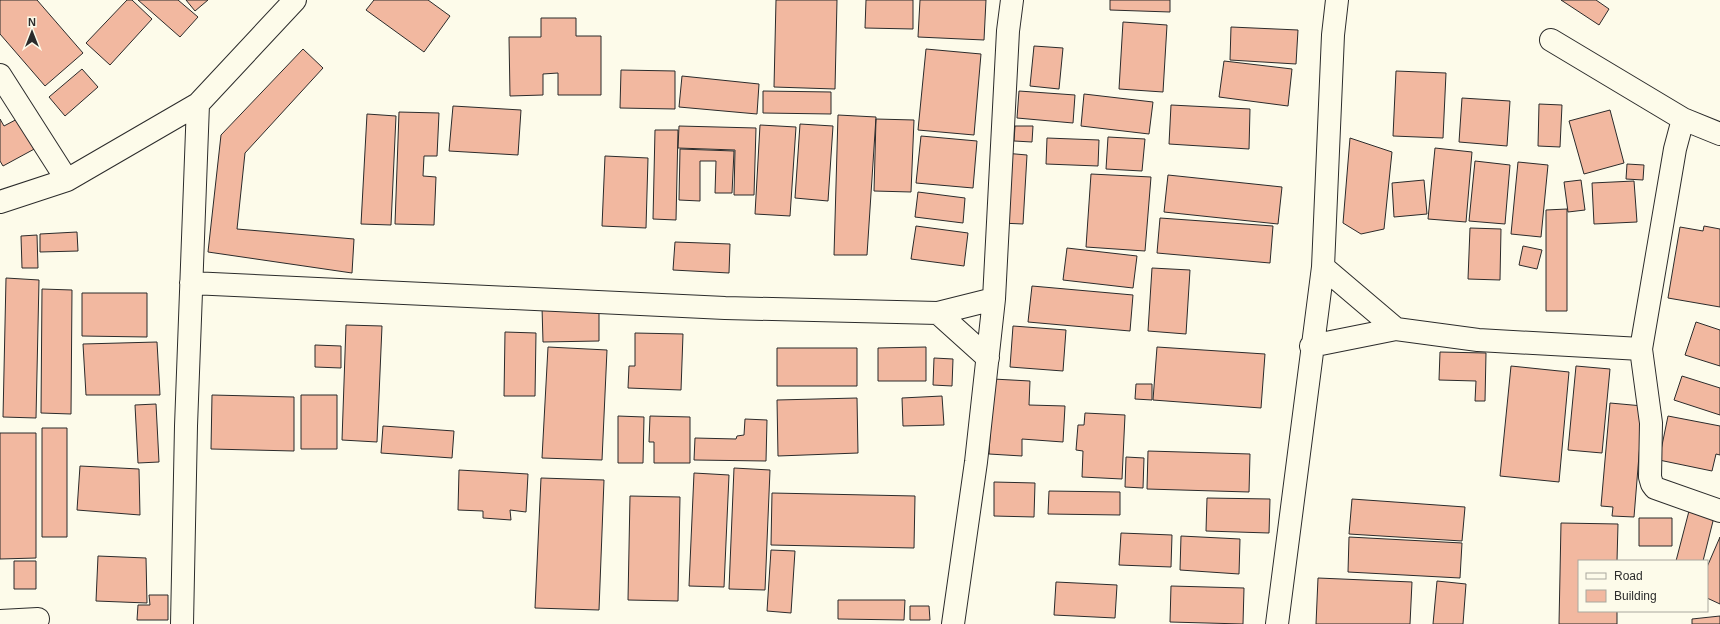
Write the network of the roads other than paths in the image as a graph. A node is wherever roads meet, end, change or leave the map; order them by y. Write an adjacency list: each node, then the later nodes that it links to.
1 (295, 0): 6 (street)
2 (1012, 0): 13 (street)
3 (1337, 0): 11 (street)
4 (1551, 40): 7 (street)
5 (0, 75): 9 (street)
6 (198, 104): 9 (street); 12 (street)
7 (1683, 119): 8 (street); 17 (street)
8 (1720, 134)
9 (67, 180): 10 (street)
10 (0, 202)
11 (1323, 267): 15 (street); 16 (street)
12 (191, 284): 14 (street); 22 (street)
13 (994, 299): 14 (street); 18 (street)
14 (938, 313): 18 (street)
15 (1396, 329): 16 (street); 17 (street)
16 (1311, 346): 24 (street)
17 (1641, 349): 19 (street)
18 (988, 358): 23 (street)
19 (1720, 511)
20 (38, 619): 21 (street)
21 (0, 621)
22 (182, 624)
23 (953, 624)
24 (1277, 624)

